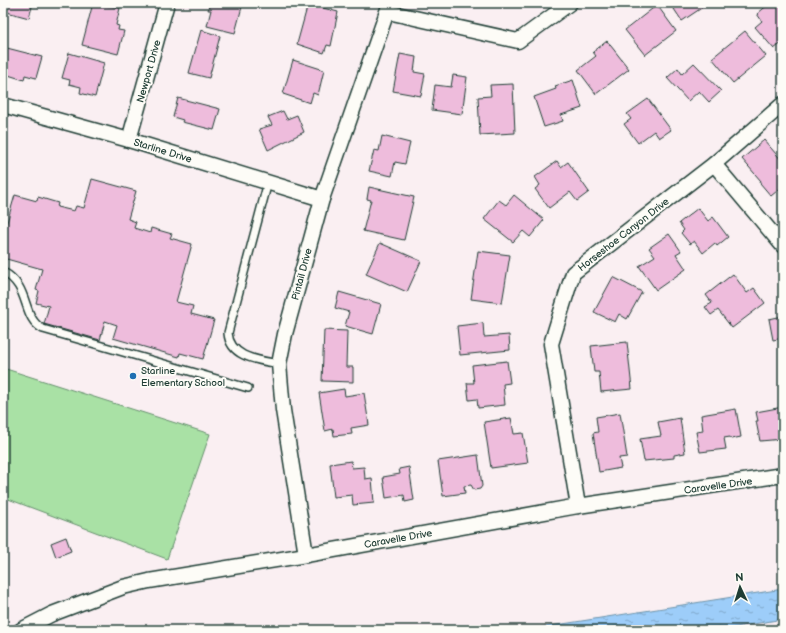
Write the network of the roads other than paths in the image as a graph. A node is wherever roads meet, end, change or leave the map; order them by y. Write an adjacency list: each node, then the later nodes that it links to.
1 (167, 3): 6 (street, Newport Drive)
2 (570, 3): 3 (street)
3 (389, 7): 9 (street, Pintail Drive)
4 (783, 104): 7 (street, Horseshoe Canyon Drive)
5 (3, 105): 6 (street, Starline Drive)
6 (129, 140): 8 (street, Starline Drive)
7 (714, 164): 10 (street); 15 (street, Horseshoe Canyon Drive)
8 (268, 182): 9 (street, Starline Drive); 12 (lane)
9 (322, 199): 12 (street, Pintail Drive)
10 (783, 246)
11 (3, 272): 13 (lane)
12 (279, 364): 16 (street, Pintail Drive)
13 (248, 388)
14 (783, 475): 15 (street, Caravelle Drive)
15 (578, 506): 16 (street, Caravelle Drive)
16 (306, 555): 17 (street, Caravelle Drive)
17 (21, 630)

